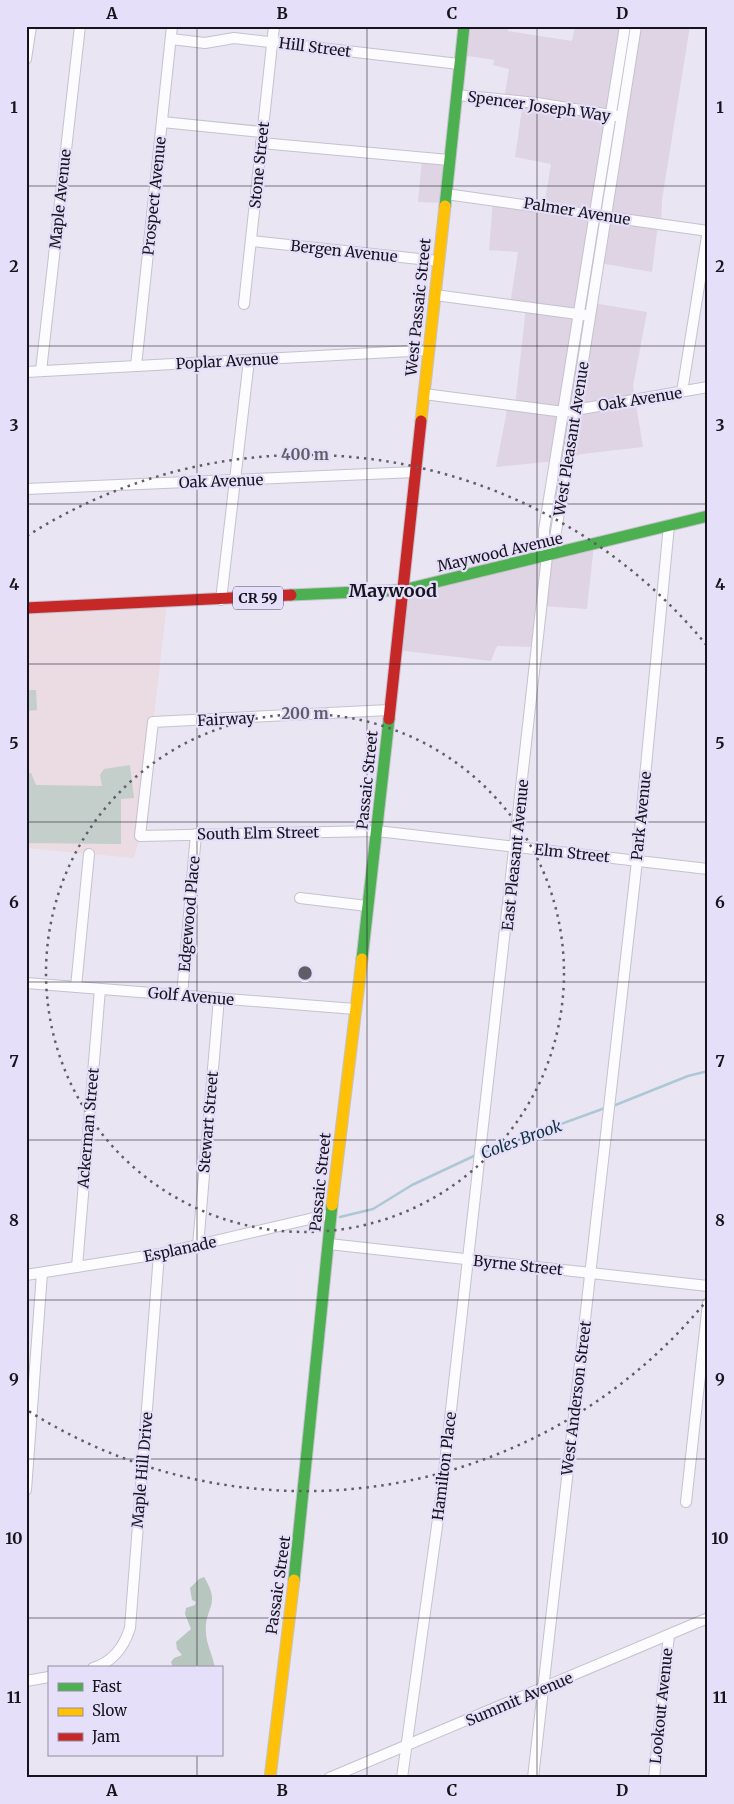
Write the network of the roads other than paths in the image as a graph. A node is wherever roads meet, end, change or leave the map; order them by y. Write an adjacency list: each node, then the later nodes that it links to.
1 (30, 26): 10 (street)
2 (80, 26): 32 (street, Maple Avenue)
3 (172, 26): 8 (street, Prospect Avenue)
4 (274, 26): 9 (street, Stone Street)
5 (464, 26): 11 (main road, West Passaic Street)
6 (625, 26): 13 (street, West Pleasant Avenue)
7 (636, 26): 14 (street, West Pleasant Avenue)
8 (171, 39): 9 (street, Hill Street); 15 (street, Prospect Avenue)
9 (272, 42): 11 (street, Hill Street); 16 (street, Stone Street)
10 (26, 59)
11 (460, 64): 12 (main road, West Passaic Street)
12 (457, 95): 13 (street, Spencer Joseph Way); 18 (main road, West Passaic Street)
13 (611, 115): 14 (street, Spencer Joseph Way); 20 (street, West Pleasant Avenue)
14 (622, 117): 21 (street, West Pleasant Avenue)
15 (162, 122): 16 (street); 31 (street, Prospect Avenue)
16 (262, 132): 17 (street, Stone Street)
17 (261, 143): 18 (street); 23 (street, Stone Street)
18 (449, 160): 19 (main road, West Passaic Street)
19 (446, 194): 20 (street, Palmer Avenue); 24 (main road, West Passaic Street)
20 (595, 214): 21 (street, Palmer Avenue); 27 (street, West Pleasant Avenue)
21 (606, 216): 22 (street, Palmer Avenue); 28 (street, West Pleasant Avenue)
22 (708, 231): 35 (street)
23 (251, 241): 24 (street, Bergen Avenue); 26 (street, Stone Street)
24 (438, 261): 25 (main road, West Passaic Street)
25 (435, 295): 27 (street); 29 (main road, West Passaic Street)
26 (244, 304)
27 (579, 314): 28 (street); 38 (street, West Pleasant Avenue)
28 (591, 315): 37 (street, West Pleasant Avenue)
29 (428, 350): 30 (street, Poplar Avenue); 36 (main road, West Passaic Street)
30 (249, 360): 31 (street, Poplar Avenue); 40 (street)
31 (136, 366): 32 (street, Poplar Avenue)
32 (41, 371): 33 (street, Poplar Avenue)
33 (26, 372)
34 (708, 387): 35 (street, Oak Avenue)
35 (682, 392): 37 (street, Oak Avenue)
36 (424, 394): 38 (street, Oak Avenue); 39 (main road, West Passaic Street)
37 (576, 410): 38 (street, Oak Avenue); 44 (street, West Pleasant Avenue)
38 (564, 412): 44 (street, West Pleasant Avenue)
39 (415, 472): 40 (street, Oak Avenue); 45 (main road, West Passaic Street)
40 (235, 480): 41 (street, Oak Avenue); 46 (street)
41 (26, 488)
42 (708, 516): 43 (main road, Maywood Avenue / CR 59)
43 (670, 525): 44 (main road, Maywood Avenue / CR 59); 54 (street, Park Avenue)
44 (547, 556): 45 (main road, Maywood Avenue / CR 59); 52 (street, East Pleasant Avenue)
45 (403, 590): 46 (main road, Maywood Avenue / CR 59); 48 (main road, Passaic Street)
46 (221, 600): 47 (main road, Maywood Avenue / CR 59)
47 (26, 608)
48 (389, 710): 49 (main road, Passaic Street); 51 (street, Fairway)
49 (377, 831): 50 (street, South Elm Street); 52 (street, Elm Street); 57 (main road, Passaic Street)
50 (196, 834): 51 (street, South Elm Street); 61 (street, Edgewood Place)
51 (140, 836)
52 (516, 847): 54 (street, Elm Street); 65 (street, East Pleasant Avenue)
53 (89, 854): 59 (street)
54 (637, 861): 55 (street, Elm Street); 64 (street, Park Avenue)
55 (708, 869)
56 (300, 898): 57 (street)
57 (367, 906): 63 (main road, Passaic Street)
58 (26, 983): 59 (street, Golf Avenue)
59 (76, 987): 60 (street, Golf Avenue)
60 (100, 989): 61 (street, Golf Avenue); 71 (street, Ackerman Street)
61 (182, 995): 62 (street, Golf Avenue)
62 (219, 998): 63 (street, Golf Avenue); 68 (street, Stewart Street)
63 (355, 1009): 66 (main road, Passaic Street)
64 (609, 1107): 73 (street, West Anderson Street)
65 (481, 1153): 70 (street, Hamilton Place)
66 (332, 1214): 67 (main road, Passaic Street); 68 (street, Esplanade)
67 (328, 1244): 70 (street, Byrne Street); 86 (main road, Passaic Street)
68 (198, 1246): 69 (street, Esplanade)
69 (159, 1254): 71 (street, Esplanade); 81 (street, Maple Hill Drive)
70 (467, 1259): 73 (street, Byrne Street); 85 (street, Hamilton Place)
71 (76, 1267): 72 (street, Esplanade)
72 (42, 1273): 74 (street, Esplanade); 77 (street)
73 (590, 1273): 75 (street, Byrne Street); 84 (street, West Anderson Street)
74 (26, 1275)
75 (708, 1286)
76 (708, 1303): 78 (street)
77 (26, 1490)
78 (686, 1502)
79 (708, 1618): 80 (street, Summit Avenue)
80 (669, 1635): 84 (street, Summit Avenue); 90 (street, Lookout Avenue)
81 (98, 1666)
82 (48, 1677): 83 (street)
83 (26, 1681)
84 (542, 1688): 85 (street, Summit Avenue); 89 (street, West Anderson Street)
85 (405, 1747): 87 (street, Summit Avenue); 88 (street, Hamilton Place)
86 (270, 1778)
87 (329, 1778)
88 (402, 1778)
89 (533, 1778)
90 (654, 1778)

